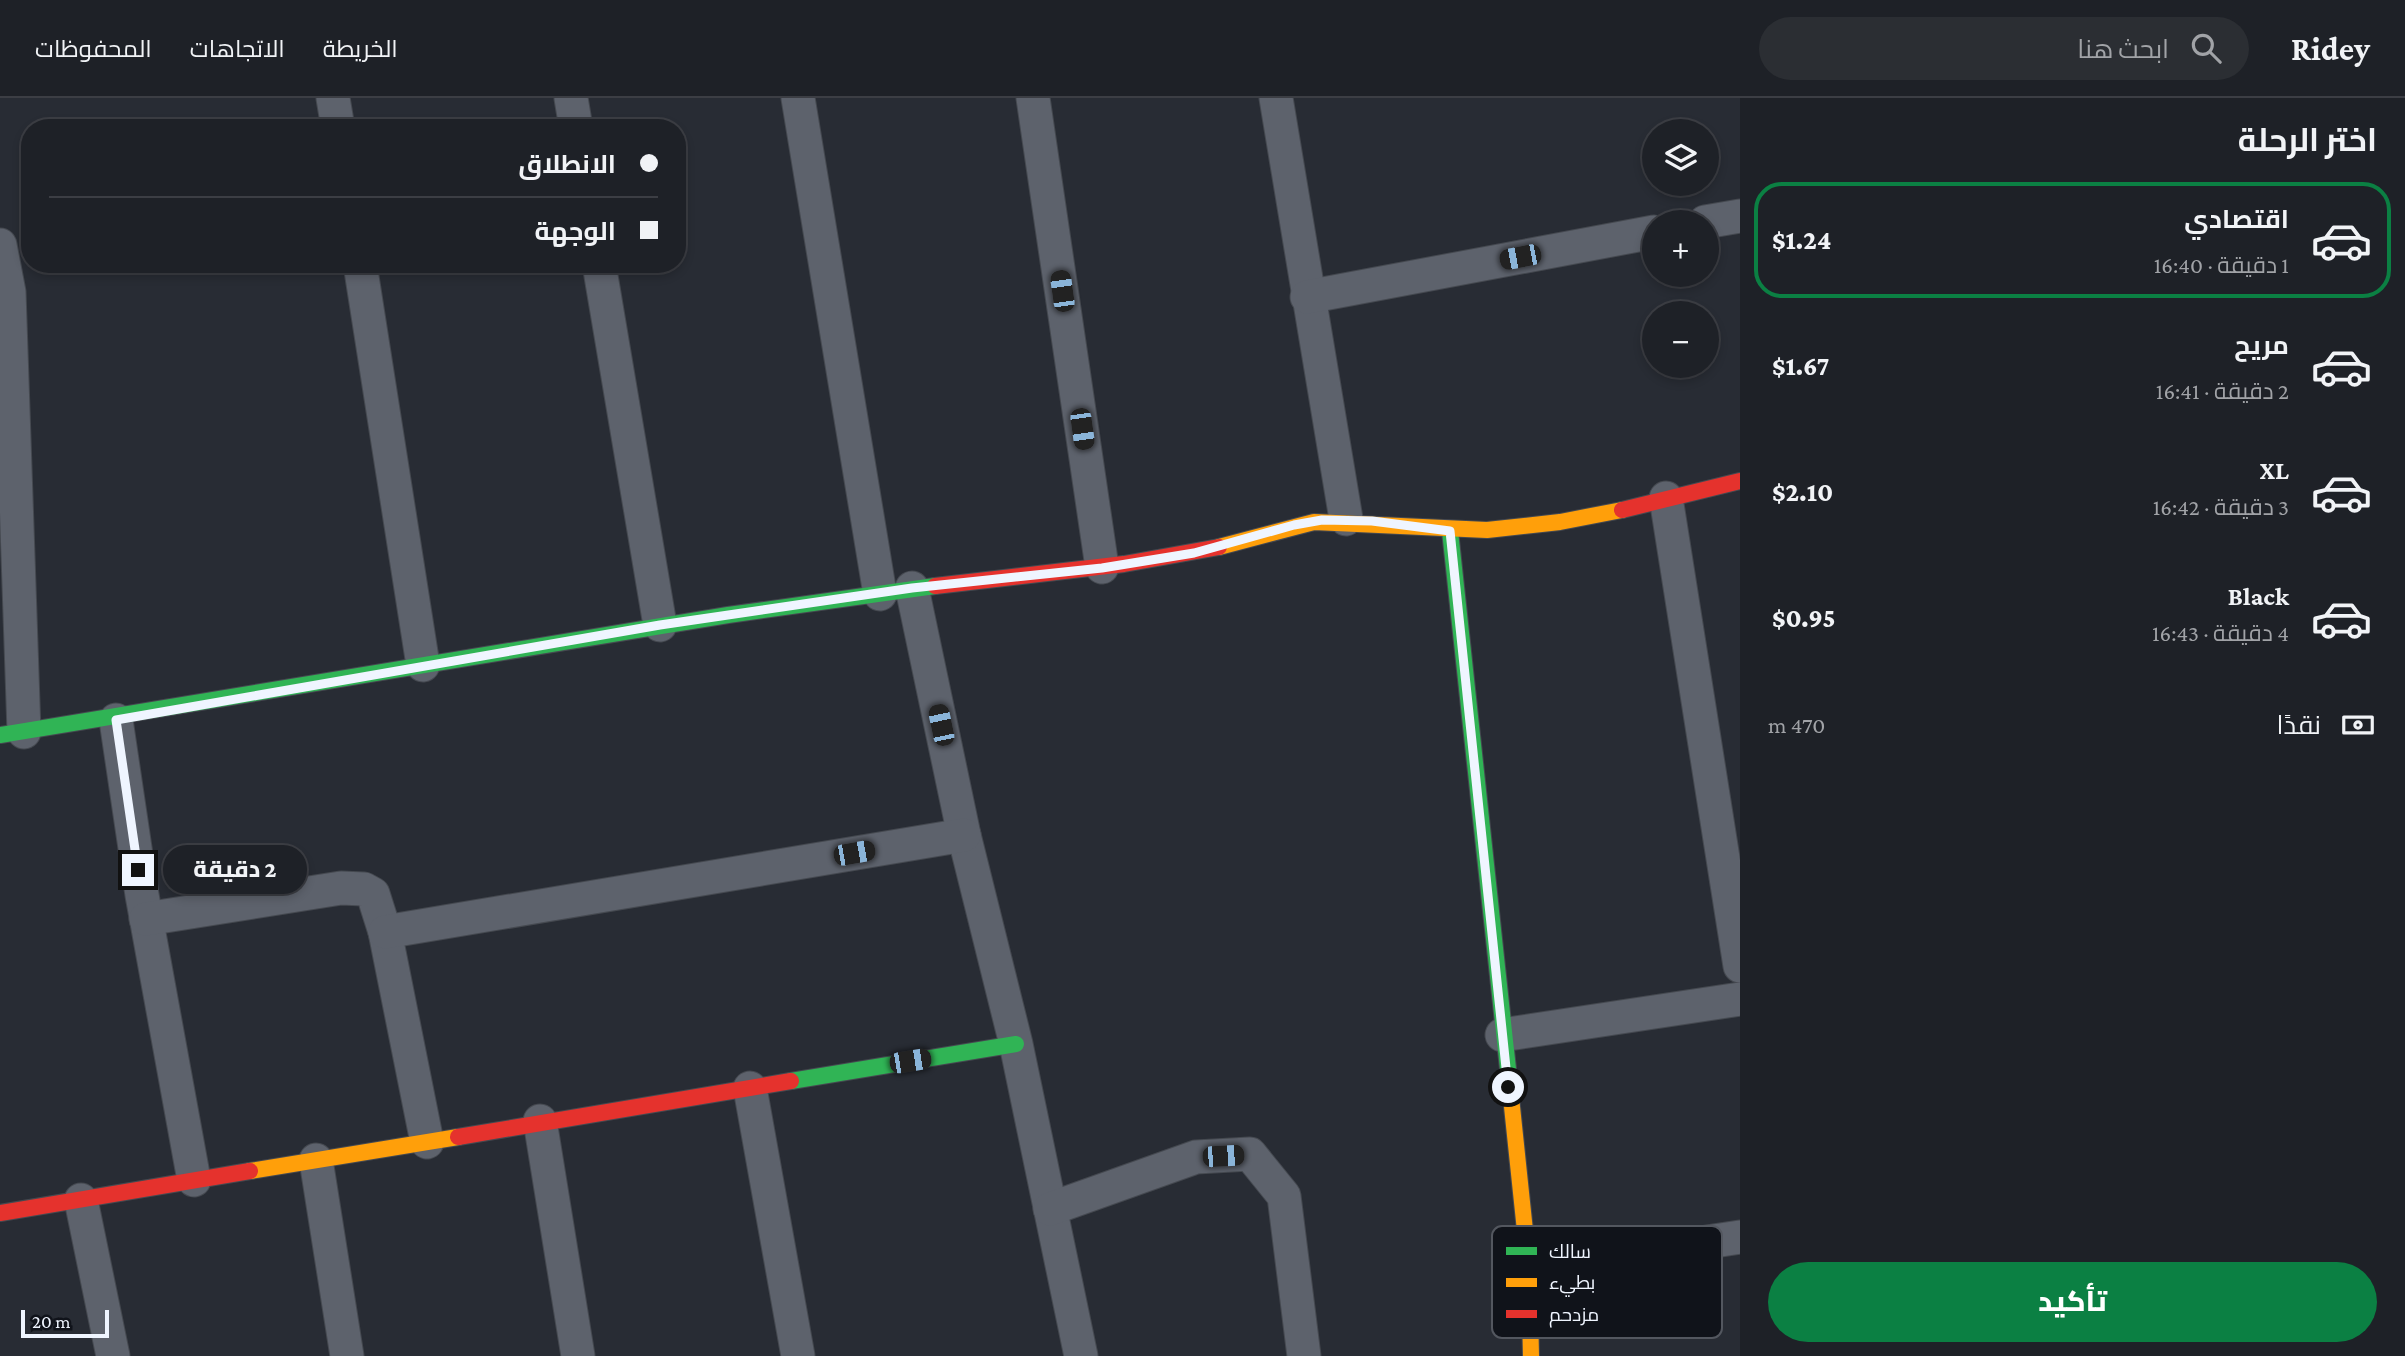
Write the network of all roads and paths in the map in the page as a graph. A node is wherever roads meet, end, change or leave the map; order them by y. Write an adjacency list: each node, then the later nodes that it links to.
1 (333, 98): 6 (street)
2 (571, 98): 7 (street)
3 (798, 98): 20 (street)
4 (1033, 98): 19 (street)
5 (1276, 98): 14 (street)
6 (336, 119)
7 (574, 119)
8 (1740, 216): 9 (street)
9 (1719, 220)
10 (1642, 234): 14 (street)
11 (0, 245): 24 (street)
12 (361, 273): 22 (street)
13 (601, 273): 21 (street)
14 (1307, 297): 17 (street)
15 (1740, 481): 16 (street)
16 (1666, 498): 18 (street); 28 (street)
17 (1346, 519): 18 (street); 19 (street)
18 (1450, 531): 30 (street)
19 (1102, 568): 20 (street)
20 (896, 591): 21 (street); 25 (street)
21 (660, 625): 22 (street)
22 (424, 665): 23 (street)
23 (116, 720): 24 (street); 26 (street)
24 (12, 733)
25 (964, 835): 27 (street); 31 (street)
26 (146, 919): 27 (street); 36 (street)
27 (385, 932): 34 (street)
28 (1740, 966)
29 (1740, 999): 30 (street)
30 (1502, 1035): 40 (street)
31 (1016, 1044): 32 (street); 38 (street)
32 (750, 1088): 33 (street); 47 (street)
33 (540, 1121): 34 (street); 46 (street)
34 (427, 1142): 35 (street)
35 (316, 1160): 36 (street); 45 (street)
36 (194, 1180): 37 (street)
37 (81, 1200): 39 (street); 44 (street)
38 (1050, 1209): 48 (street); 49 (street)
39 (0, 1213)
40 (1524, 1226)
41 (1740, 1237): 42 (street)
42 (1722, 1240)
43 (1531, 1338): 50 (street)
44 (113, 1356)
45 (347, 1356)
46 (578, 1356)
47 (799, 1356)
48 (1081, 1356)
49 (1304, 1356)
50 (1531, 1356)

